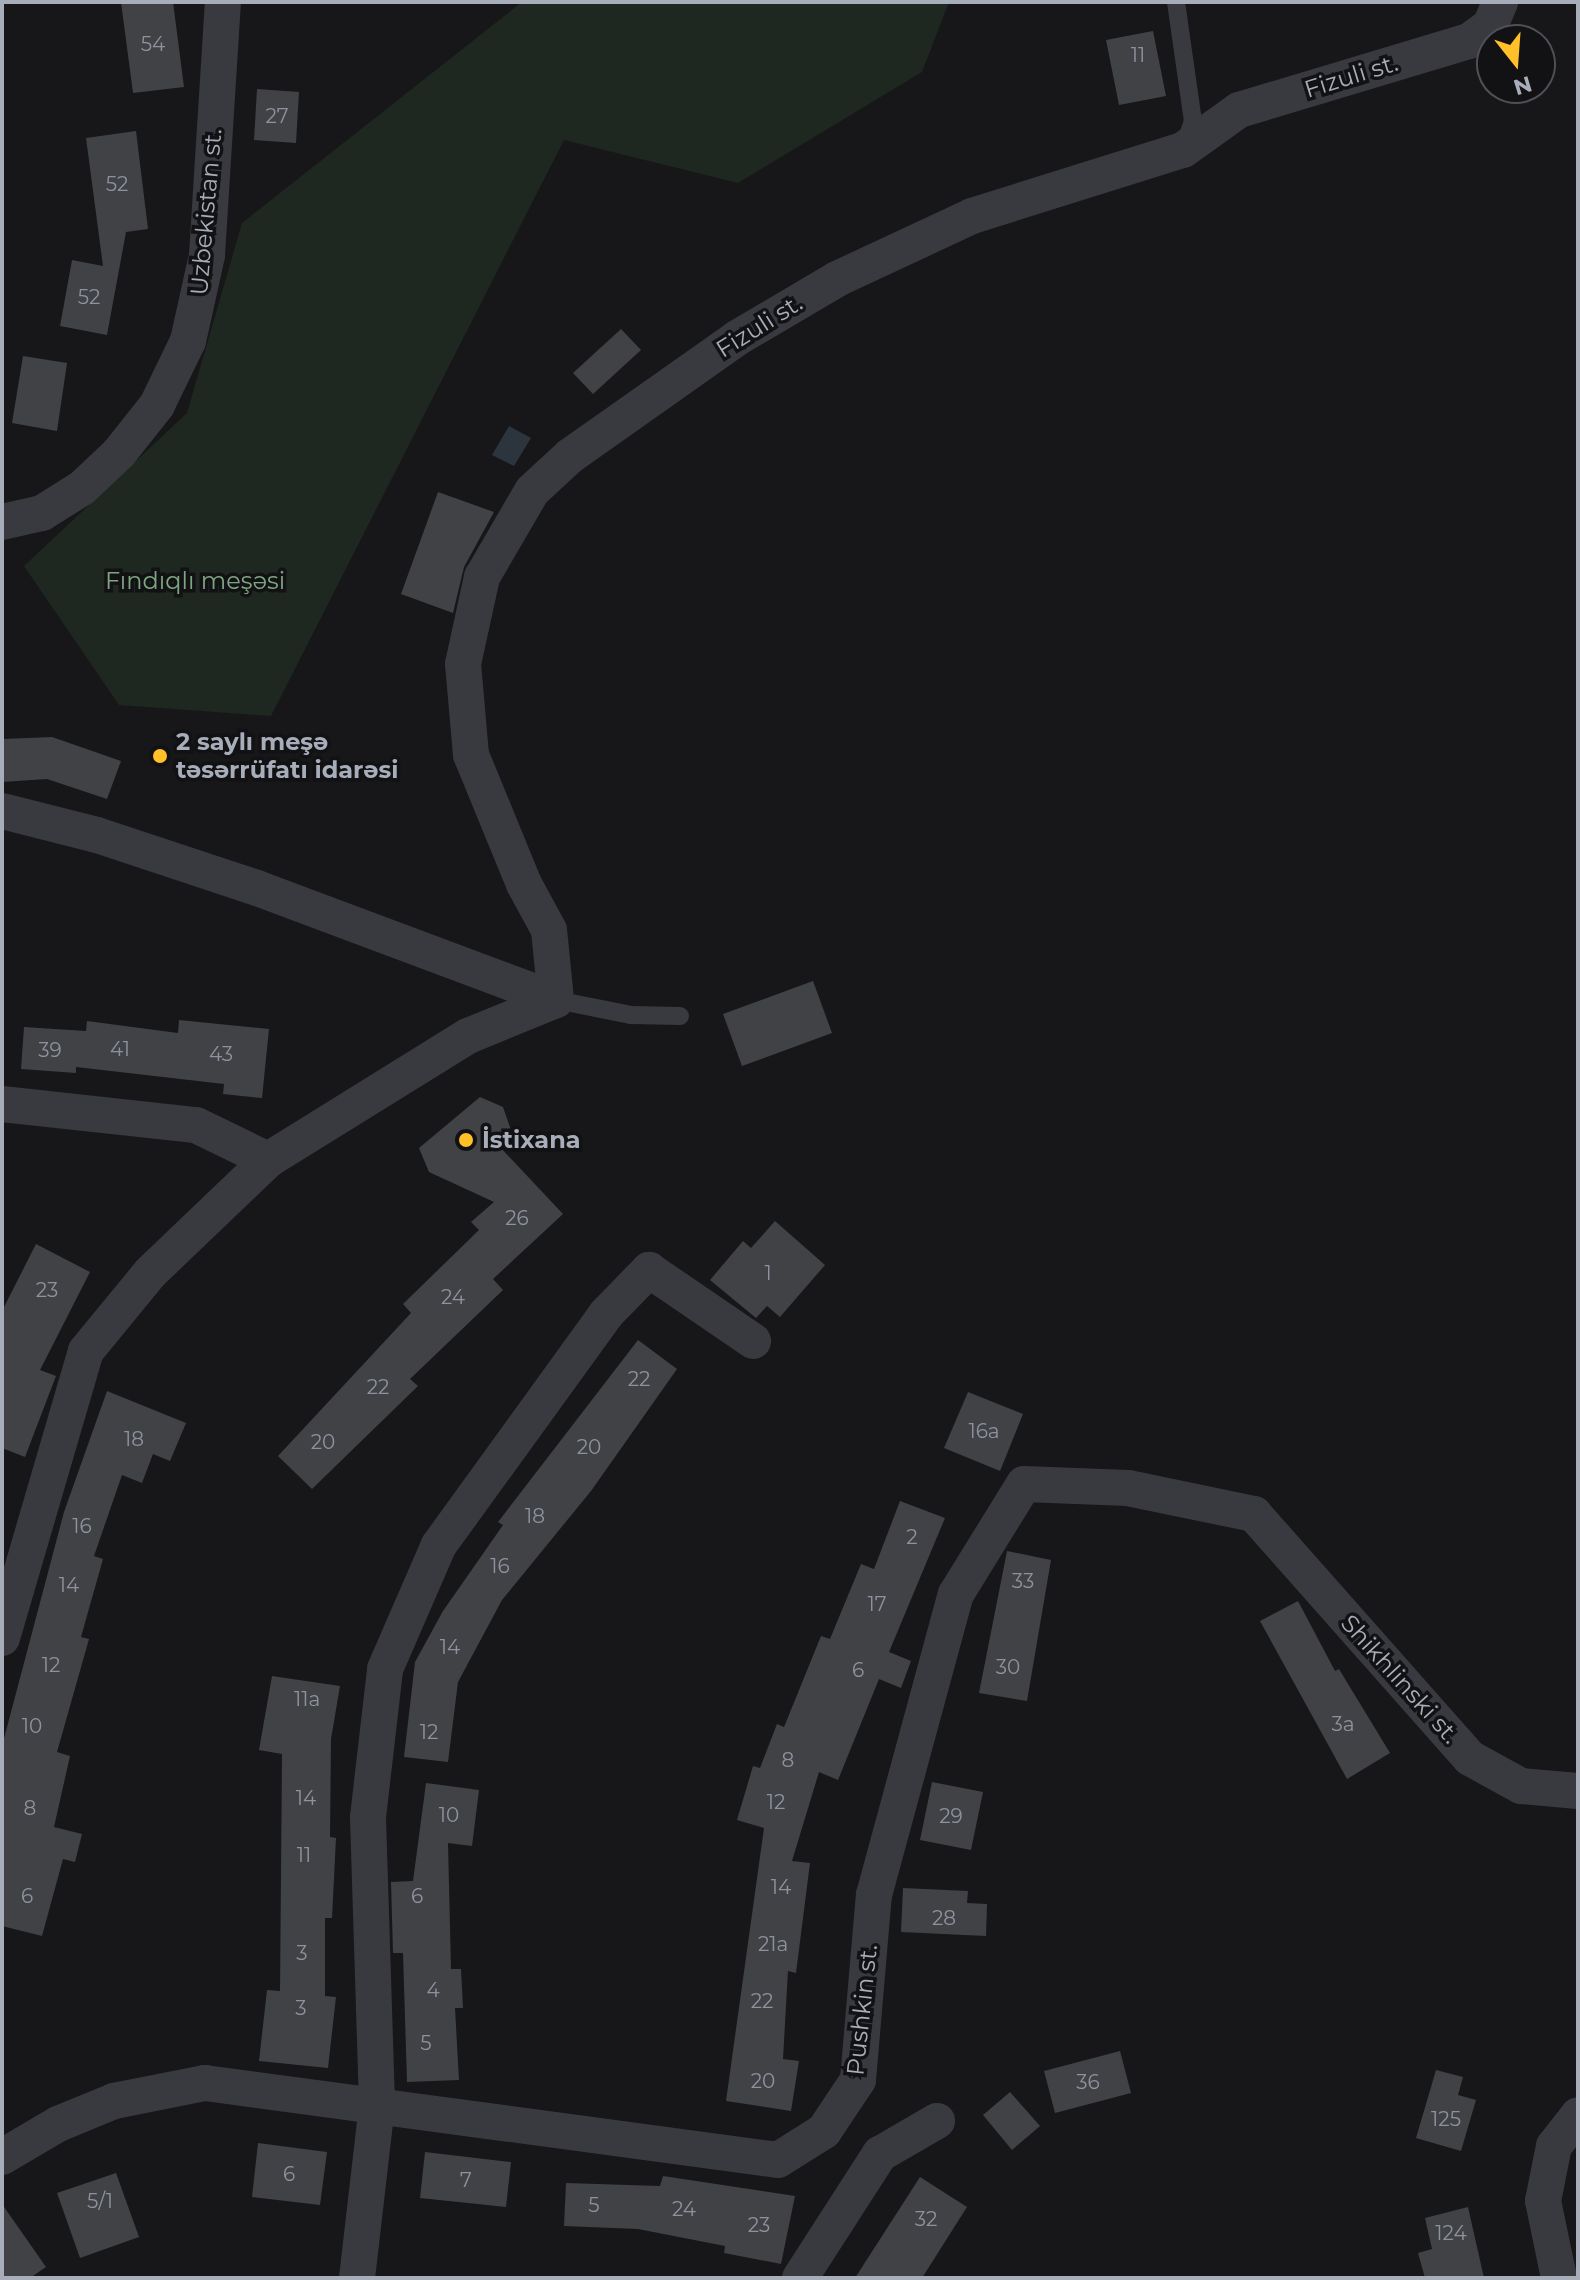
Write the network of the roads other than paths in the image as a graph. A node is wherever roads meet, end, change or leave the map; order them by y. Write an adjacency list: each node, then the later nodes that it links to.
1 (223, 2): 5 (street, Uzbekistan st.)
2 (1176, 2): 4 (lane)
3 (1500, 2): 4 (street, Fizuli st.)
4 (1183, 150): 7 (street, Fizuli st.)
5 (2, 522)
6 (2, 811): 7 (street)
7 (556, 1000): 8 (lane); 10 (street)
8 (680, 1016)
9 (2, 1104): 10 (street)
10 (268, 1160): 13 (street)
11 (753, 1341): 15 (street)
12 (1254, 1514): 14 (street, Shikhlinski st.); 15 (street, Pushkin st.)
13 (2, 1638)
14 (1578, 1791)
15 (377, 2104): 18 (street, Pushkin st.); 19 (street)
16 (1578, 2115): 21 (street)
17 (937, 2121): 20 (street)
18 (2, 2157)
19 (357, 2278)
20 (800, 2278)
21 (1559, 2278)

